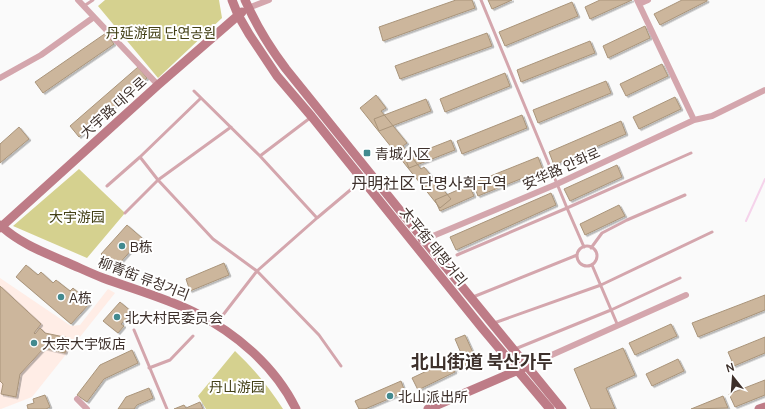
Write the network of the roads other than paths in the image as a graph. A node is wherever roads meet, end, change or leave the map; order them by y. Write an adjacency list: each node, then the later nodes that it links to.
1 (78, 0): 9 (street)
2 (93, 0): 9 (lane)
3 (232, 0): 10 (main road, 太平街 태평거리)
4 (270, 0): 8 (street)
5 (480, 0): 25 (lane)
6 (648, 0): 7 (street)
7 (638, 2): 18 (street)
8 (246, 4): 10 (main road, 大宇路 대우로); 33 (main road, 太平街 태평거리)
9 (84, 6): 11 (street)
10 (238, 15): 13 (main road, 大宇路 대우로); 17 (main road, 太平街 태평거리)
11 (94, 17): 12 (street); 13 (street)
12 (0, 78)
13 (158, 85): 31 (main road, 大宇路 대우로)
14 (765, 90): 18 (street, 安华路 안화로)
15 (194, 91): 16 (lane)
16 (201, 98): 19 (lane); 22 (lane)
17 (312, 117): 21 (lane); 24 (main road, 太平街 태평거리)
18 (694, 120): 25 (street, 安华路 안화로)
19 (231, 127): 21 (lane); 23 (lane)
20 (691, 153): 28 (lane)
21 (260, 156): 30 (lane)
22 (140, 157): 23 (lane); 26 (lane)
23 (158, 180): 29 (lane); 40 (lane)
24 (363, 180): 30 (lane); 34 (main road, 太平街 태평거리)
25 (557, 184): 28 (lane); 33 (street, 安华路 안화로)
26 (107, 186)
27 (685, 195): 36 (lane)
28 (567, 208): 35 (lane); 37 (lane)
29 (125, 213)
30 (317, 218): 40 (lane)
31 (1, 227): 47 (main road, 柳青街 류청거리)
32 (712, 232): 42 (lane)
33 (424, 239): 34 (street, 安华路 안화로); 44 (main road, 太平街 태평거리)
34 (414, 244): 55 (main road, 太平街 태평거리)
35 (584, 247): 36 (lane); 38 (lane)
36 (591, 248): 39 (lane)
37 (457, 255)
38 (577, 255): 39 (lane); 44 (lane)
39 (592, 265): 42 (lane)
40 (257, 271): 47 (lane); 52 (lane)
41 (680, 278): 45 (lane)
42 (601, 285): 45 (lane); 46 (lane)
43 (686, 295): 48 (street)
44 (472, 298): 46 (main road, 太平街 태평거리)
45 (612, 310): 48 (lane); 51 (lane)
46 (492, 323): 51 (main road, 太平街 태평거리)
47 (216, 324): 60 (main road, 柳青街 류청거리)
48 (618, 326): 53 (street)
49 (134, 330): 54 (lane)
50 (193, 336): 54 (lane)
51 (514, 349): 53 (main road, 太平街 태평거리)
52 (341, 366)
53 (527, 366): 55 (main road); 63 (main road, 太平街 태평거리)
54 (149, 368): 59 (lane)
55 (517, 370): 61 (main road); 62 (main road, 太平街 태평거리)
56 (77, 400): 58 (street)
57 (765, 407): 64 (main road)
58 (88, 409)
59 (167, 409)
60 (296, 409)
61 (428, 409)
62 (550, 409)
63 (562, 409)
64 (759, 409)

